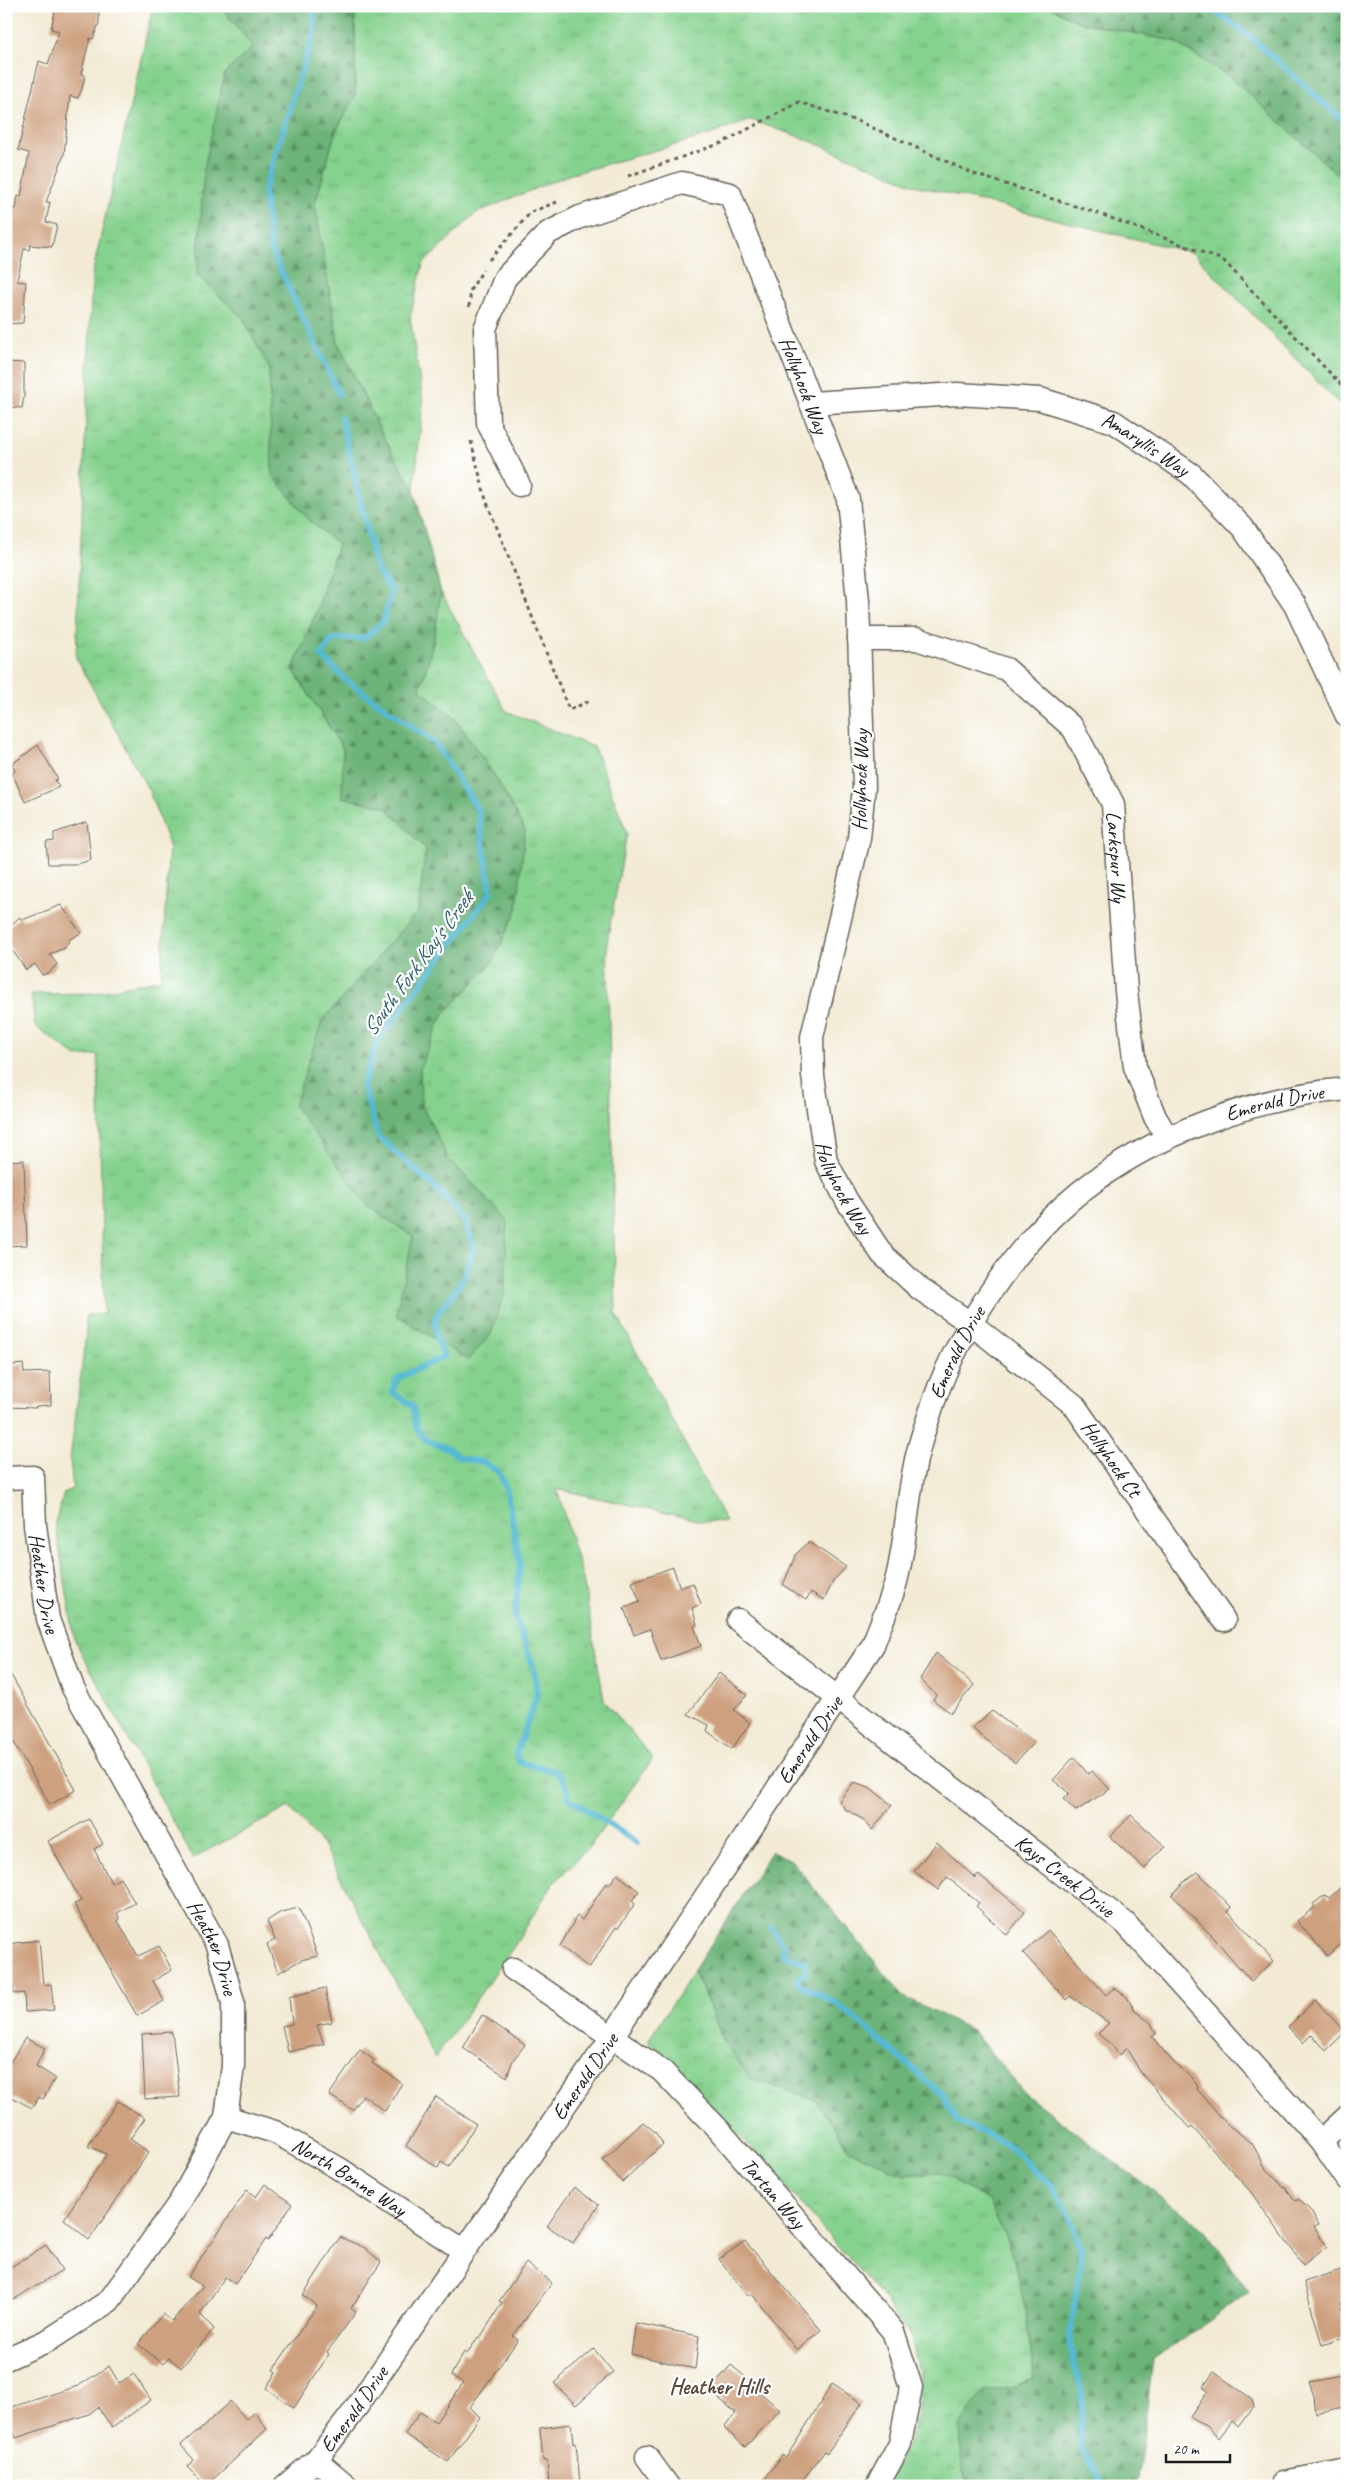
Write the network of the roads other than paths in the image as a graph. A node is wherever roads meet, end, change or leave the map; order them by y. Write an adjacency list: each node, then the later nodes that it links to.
1 (812, 403): 2 (street, Hollyhock Way); 3 (street, Hollyhock Way); 4 (street, Amaryllis Way)
2 (520, 485)
3 (859, 639): 6 (street, Larkspur Wy); 7 (street, Hollyhock Way)
4 (1347, 716)
5 (1347, 1089): 6 (street, Emerald Drive)
6 (1167, 1137): 7 (street, Emerald Drive)
7 (970, 1323): 10 (street, Hollyhock Ct); 11 (street, Emerald Drive)
8 (6, 1478): 14 (street, Heather Drive)
9 (738, 1620): 11 (street, Kays Creek Drive)
10 (1224, 1620)
11 (838, 1697): 13 (street, Emerald Drive); 16 (street, Kays Creek Drive)
12 (513, 1969): 13 (street, Tartan Way)
13 (612, 2037): 18 (street, Emerald Drive); 27 (street, Tartan Way)
14 (226, 2117): 18 (street, North Bonne Way); 19 (street, Heather Drive)
15 (1347, 2117): 16 (street)
16 (1321, 2141): 17 (street, Kays Creek Drive)
17 (1347, 2179)
18 (463, 2250): 21 (street, Emerald Drive)
19 (6, 2359)
20 (647, 2457): 26 (street)
21 (316, 2460): 24 (street, Emerald Drive); 25 (street)
22 (1347, 2470): 23 (street)
23 (1284, 2482)
24 (285, 2486)
25 (347, 2486)
26 (668, 2486)
27 (877, 2486)

